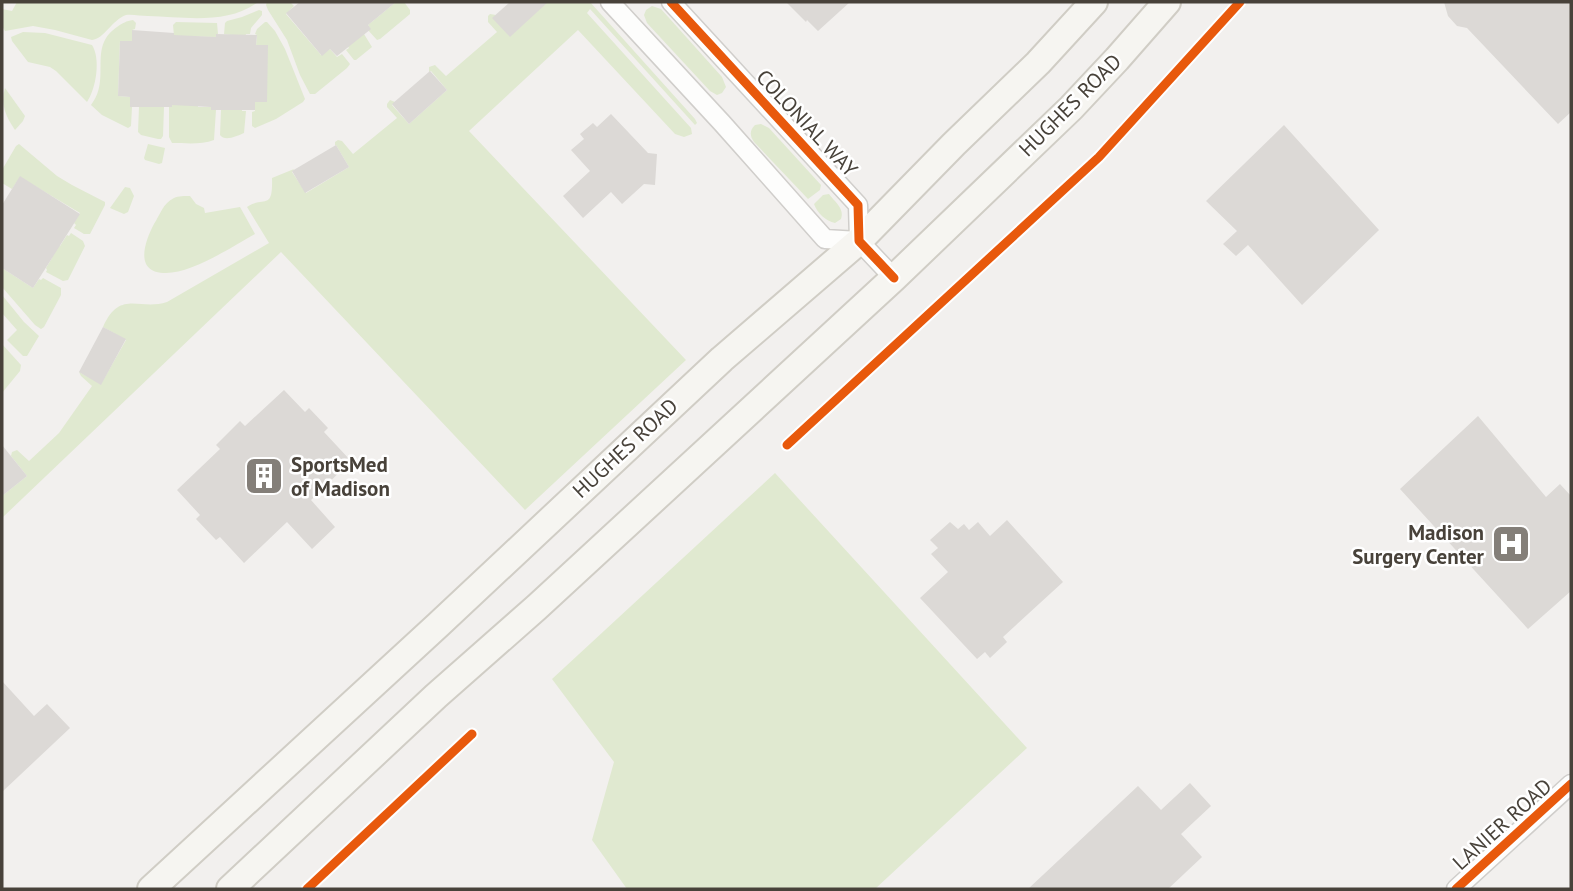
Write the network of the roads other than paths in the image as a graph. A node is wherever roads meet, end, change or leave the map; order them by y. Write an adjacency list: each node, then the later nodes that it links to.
1 (671, 2): 5 (street, COLONIAL WAY)
2 (1094, 2): 5 (main road, HUGHES ROAD)
3 (1167, 2): 6 (main road, HUGHES ROAD)
4 (621, 5): 5 (street)
5 (859, 241): 6 (street); 8 (main road, HUGHES ROAD)
6 (894, 278): 9 (main road, HUGHES ROAD)
7 (1571, 784): 10 (street, LANIER ROAD)
8 (151, 889)
9 (230, 889)
10 (1456, 889)

